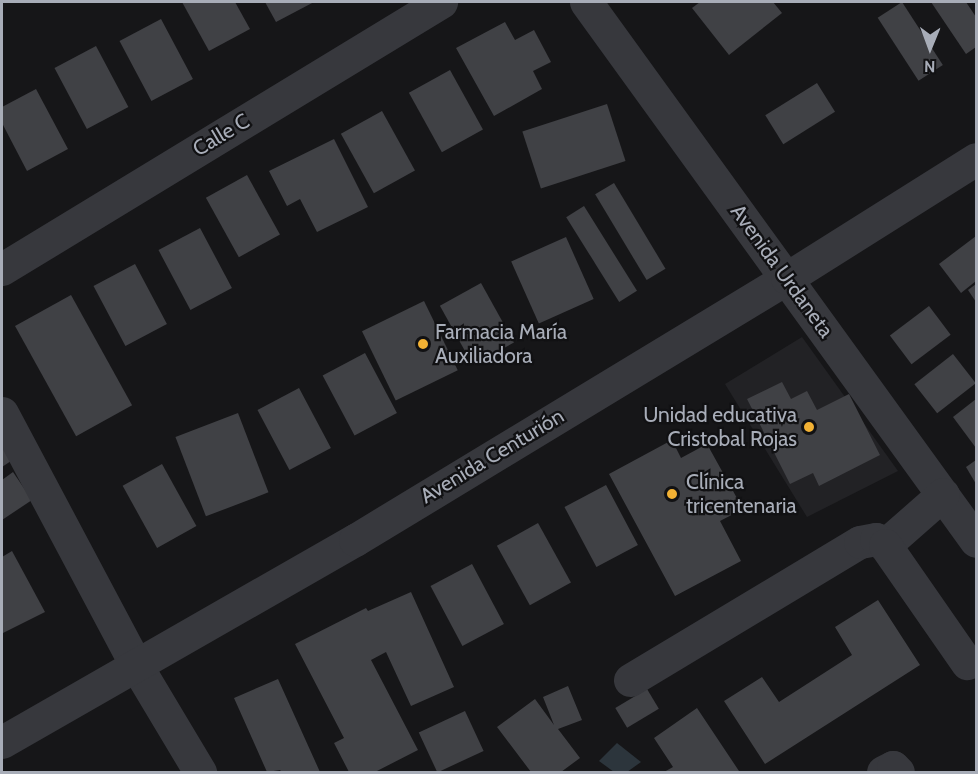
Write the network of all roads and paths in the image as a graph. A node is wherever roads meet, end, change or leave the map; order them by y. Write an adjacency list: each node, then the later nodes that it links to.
1 (441, 2): 4 (street, Calle C)
2 (586, 2): 5 (street, Avenida Urdaneta)
3 (976, 159): 5 (street, Avenida Centurión)
4 (2, 269)
5 (787, 278): 7 (street, Avenida Urdaneta); 11 (street, Avenida Centurión)
6 (2, 413): 11 (street)
7 (943, 494): 8 (street, Avenida Urdaneta); 9 (street)
8 (976, 541)
9 (885, 544): 10 (street); 12 (street)
10 (967, 663)
11 (136, 665): 13 (street, Avenida Centurión); 14 (street)
12 (630, 680)
13 (2, 742)
14 (200, 772)
15 (883, 772): 16 (street)
16 (898, 772)

